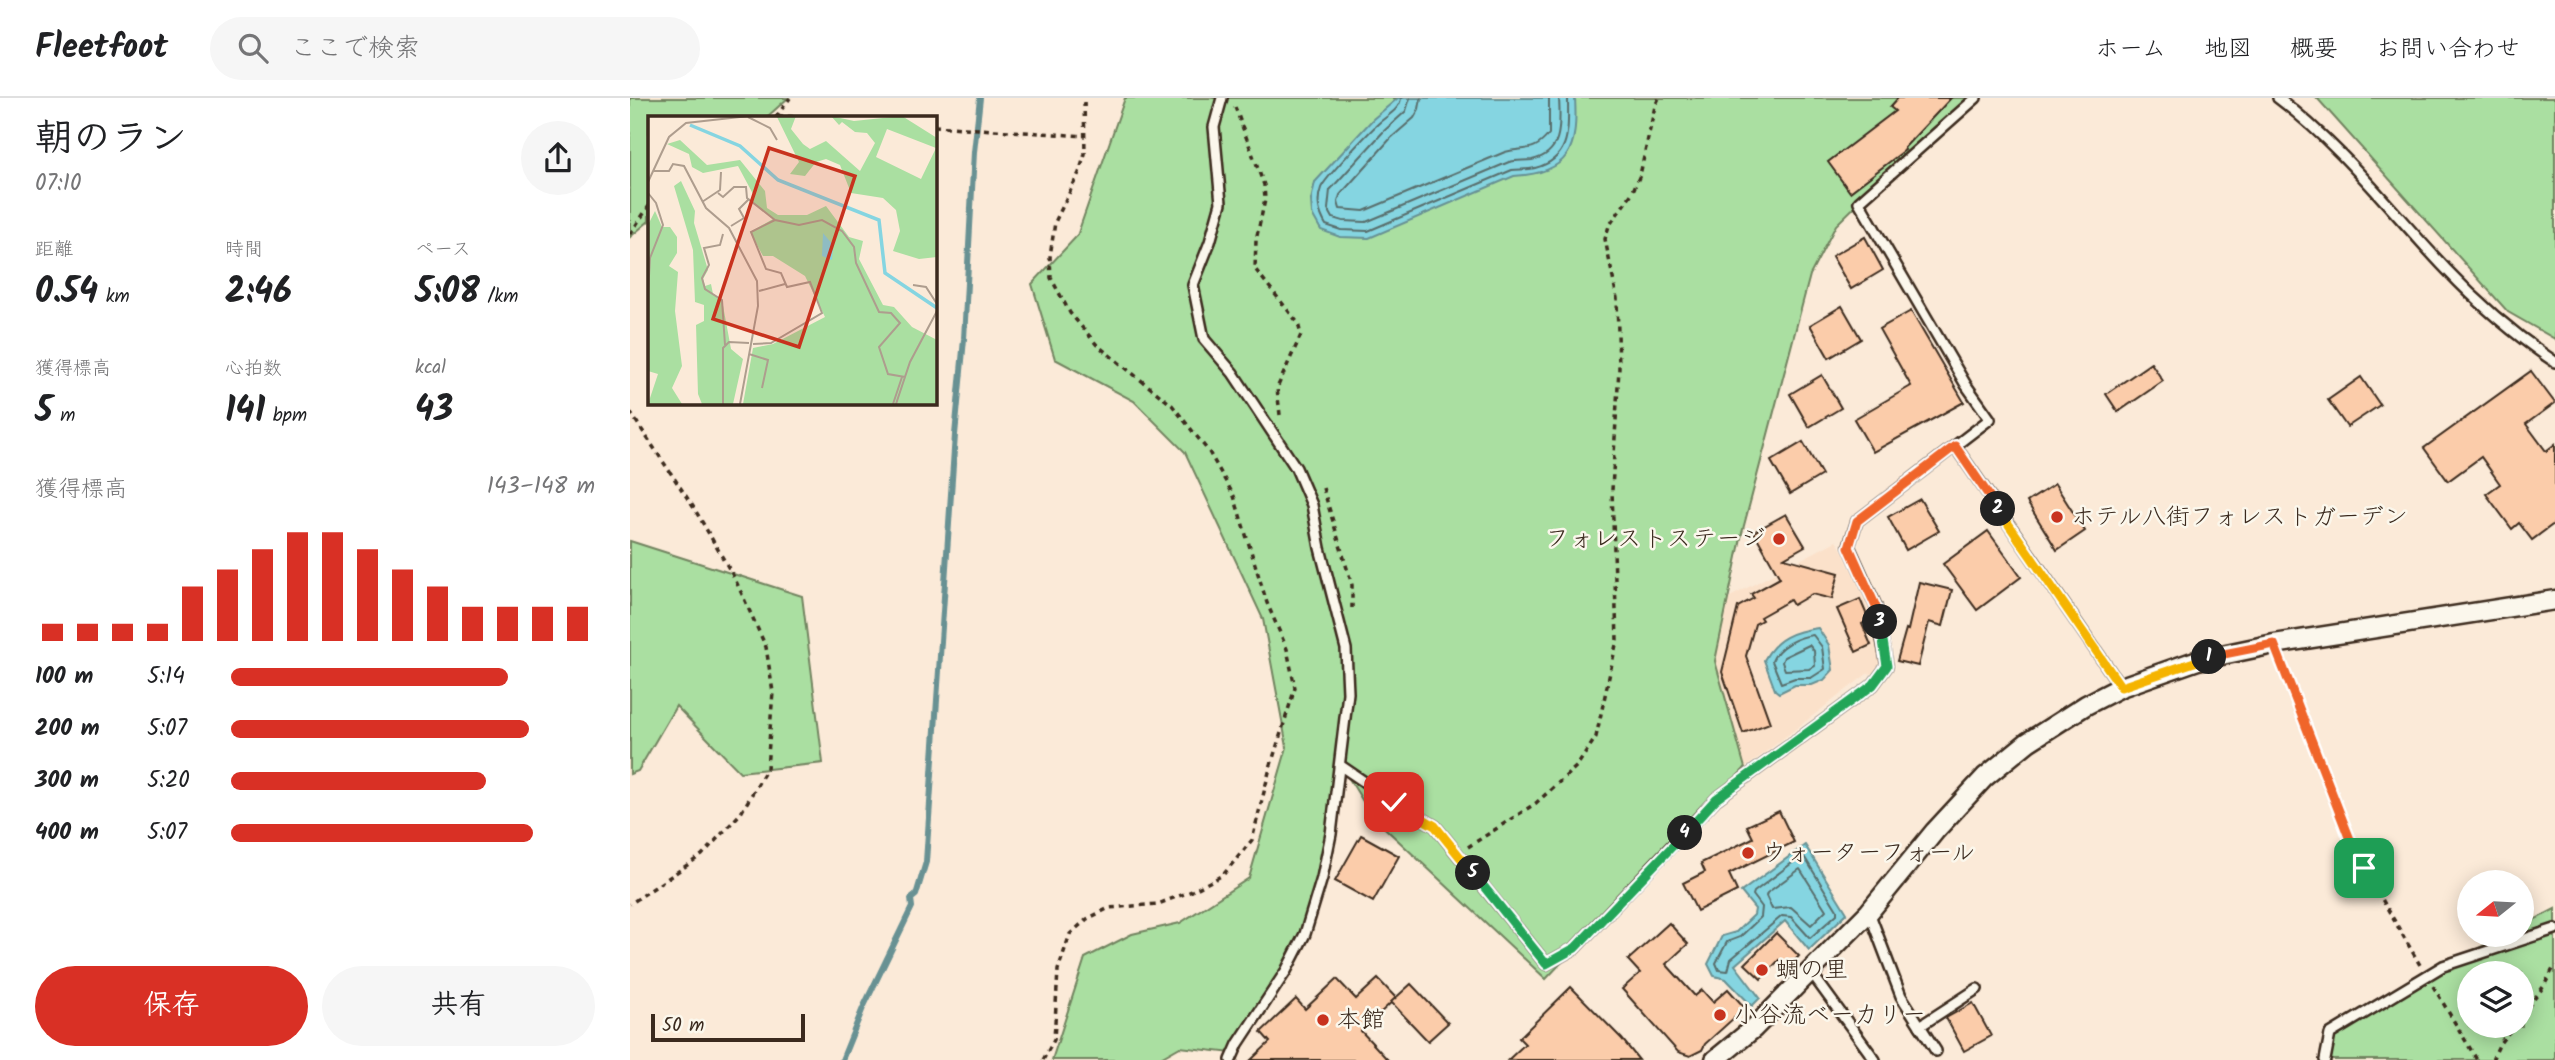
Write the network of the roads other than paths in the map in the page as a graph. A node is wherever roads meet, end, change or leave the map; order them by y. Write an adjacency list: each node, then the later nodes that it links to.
1 (1222, 98): 8 (lane)
2 (1976, 98): 5 (lane)
3 (2278, 98): 4 (lane)
4 (2555, 362)
5 (1955, 446): 7 (lane); 8 (lane)
6 (2555, 600): 7 (street)
7 (2121, 687): 9 (street)
8 (1341, 766): 15 (lane)
9 (1869, 912): 11 (street); 13 (lane)
10 (2555, 929): 18 (lane)
11 (1811, 971): 16 (street); 17 (lane)
12 (1977, 989): 13 (lane)
13 (1920, 1026): 14 (lane)
14 (1936, 1051)
15 (1231, 1060)
16 (1715, 1060)
17 (1875, 1060)
18 (2325, 1060)

